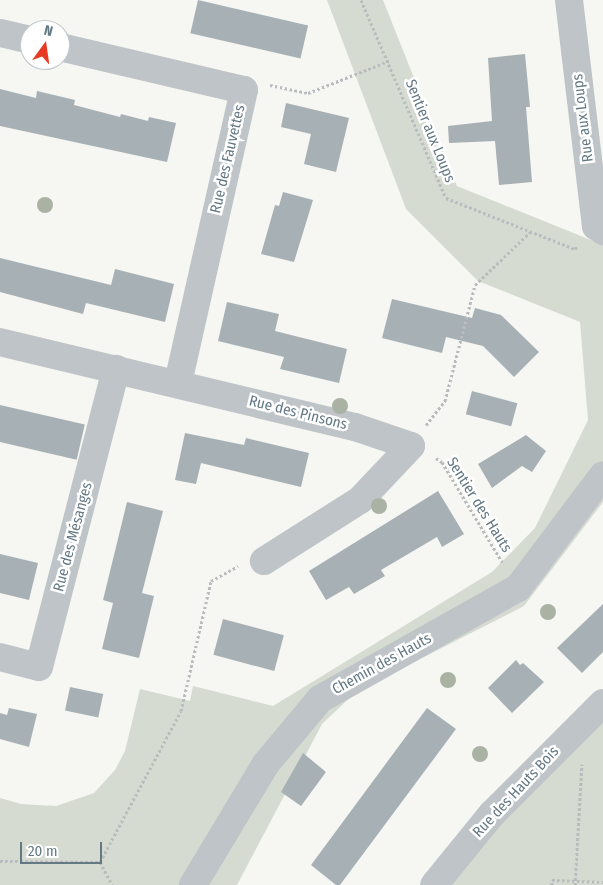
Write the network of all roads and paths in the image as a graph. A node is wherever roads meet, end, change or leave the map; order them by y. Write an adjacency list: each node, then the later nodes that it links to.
1 (361, 0): 6 (path, Sentier aux Loups)
2 (569, 0): 8 (street, Rue aux Loups)
3 (0, 33): 4 (street)
4 (20, 38)
5 (70, 49): 7 (street, Rue des Fauvettes)
6 (389, 61): 7 (path); 9 (path, Sentier aux Loups)
7 (244, 90): 12 (street, Rue des Fauvettes)
8 (599, 229): 9 (path, Sentier aux Loups)
9 (530, 232): 13 (path)
10 (0, 342): 11 (street, Rue des Pinsons)
11 (116, 369): 12 (street, Rue des Pinsons); 17 (street, Rue des Mésanges)
12 (178, 383): 13 (street, Rue des Pinsons)
13 (411, 446): 15 (street); 16 (path, Sentier des Hauts)
14 (603, 475): 16 (street, Chemin des Hauts)
15 (264, 561): 20 (path)
16 (518, 588): 24 (street, Chemin des Hauts)
17 (0, 657)
18 (593, 712): 21 (path); 25 (street, Rue des Hauts Bois)
19 (0, 861): 20 (path)
20 (100, 862): 23 (path)
21 (576, 879): 22 (path); 26 (path); 27 (path)
22 (603, 882)
23 (112, 885)
24 (193, 885)
25 (434, 885)
26 (552, 885)
27 (575, 885)

